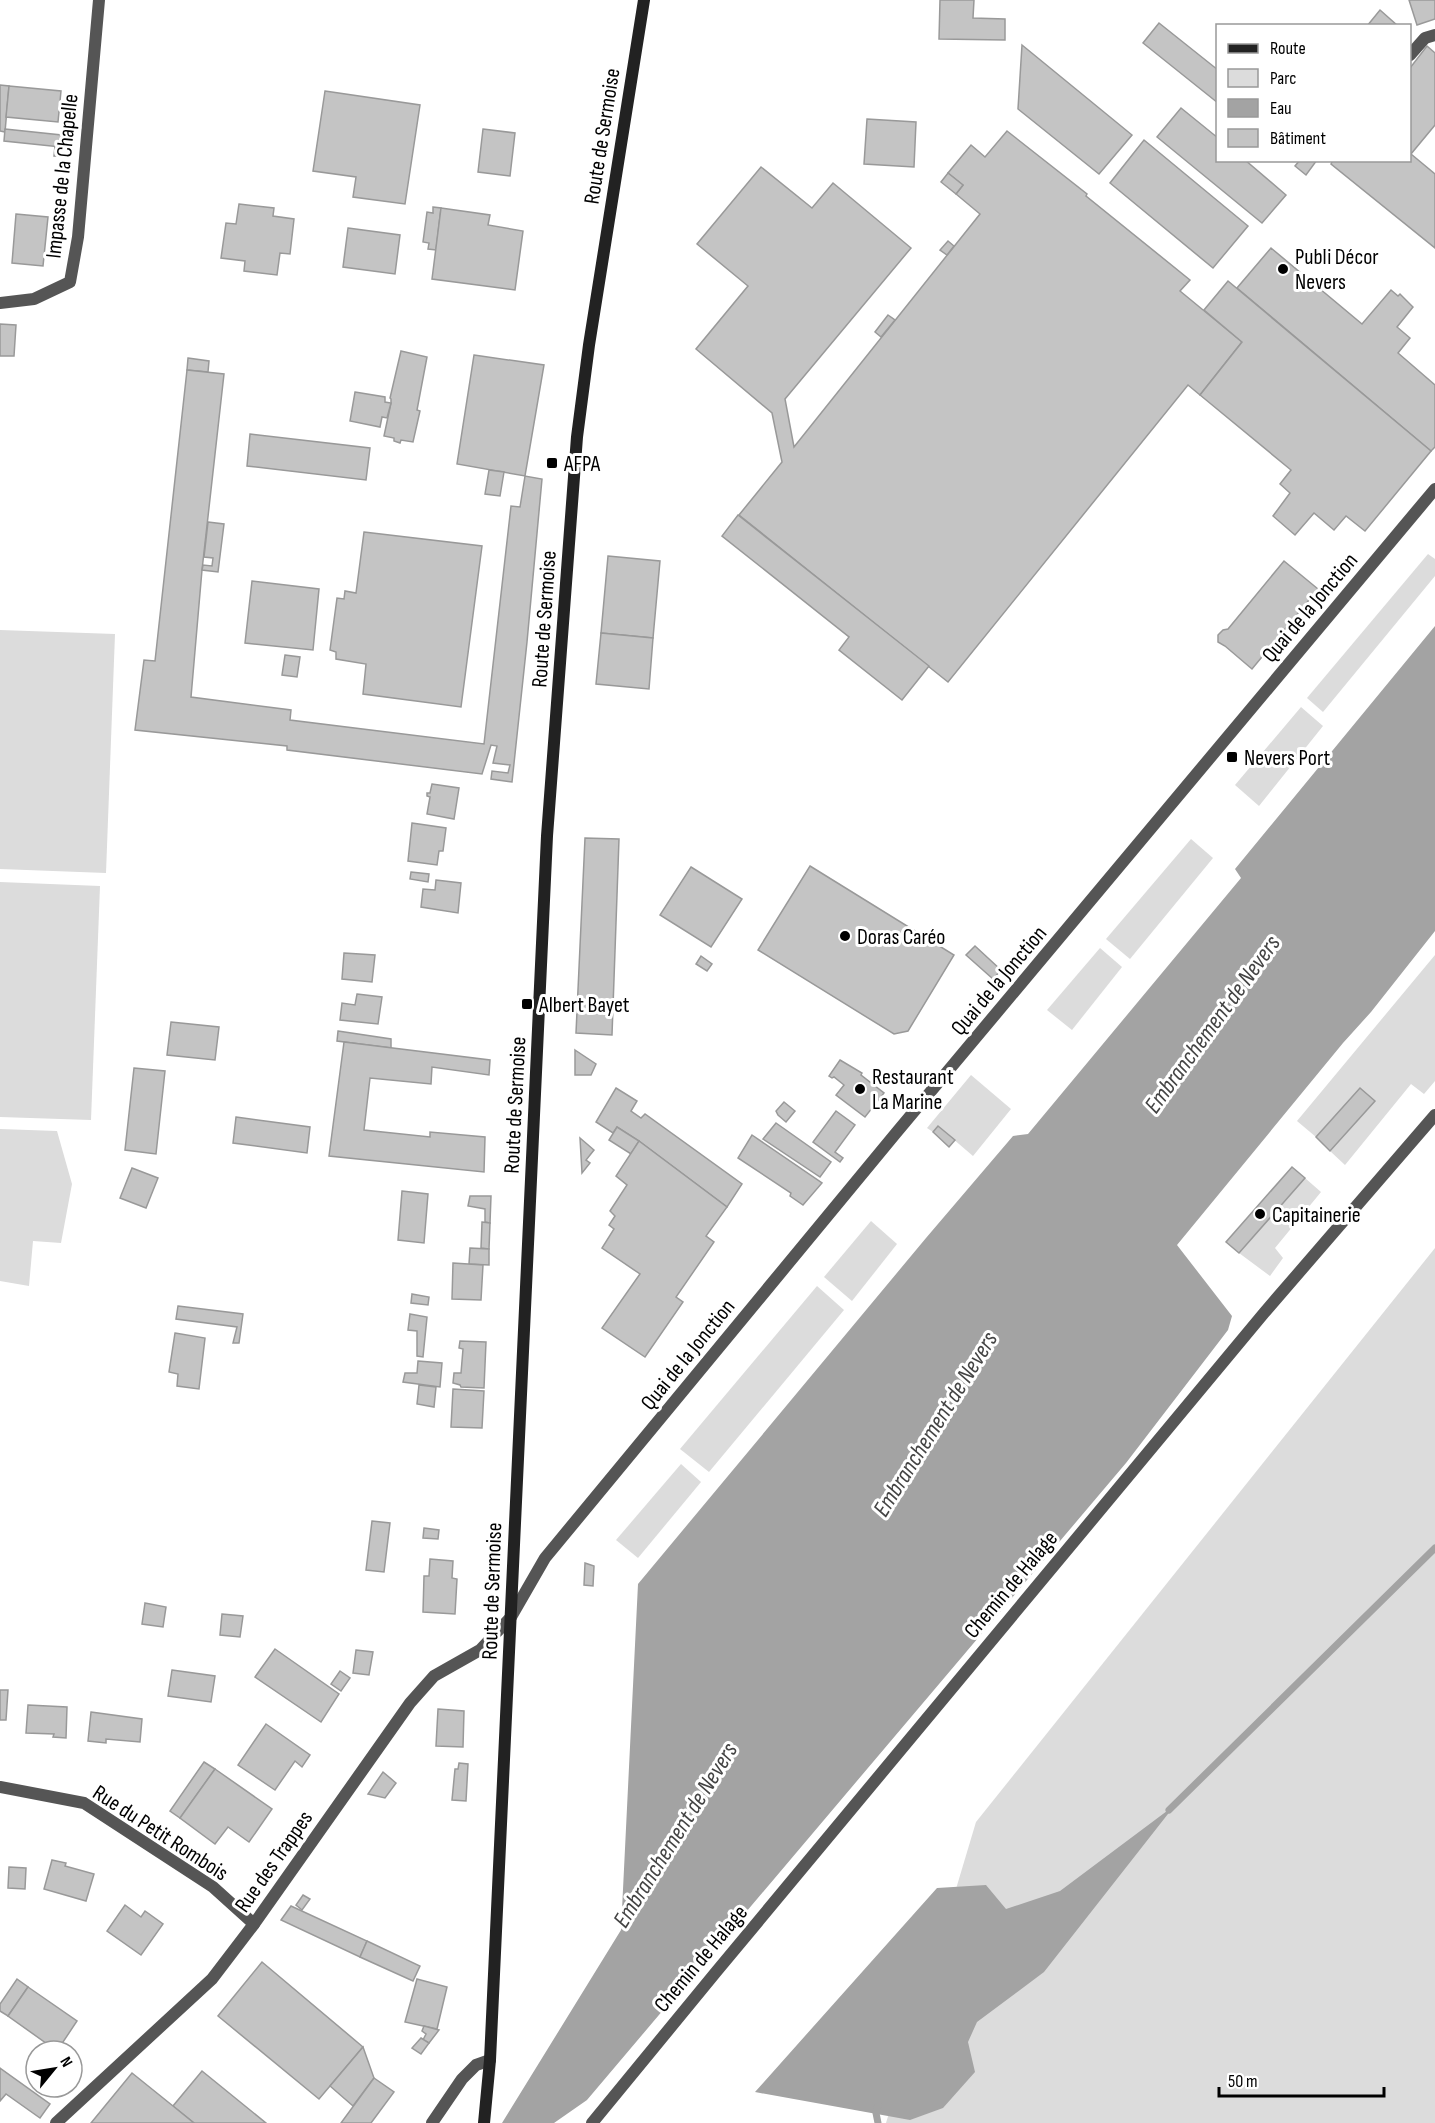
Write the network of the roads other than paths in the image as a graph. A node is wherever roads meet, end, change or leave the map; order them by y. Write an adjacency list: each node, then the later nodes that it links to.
1 (99, 0): 5 (street, Impasse de la Chapelle)
2 (644, 0): 8 (main road, Route de Sermoise)
3 (1435, 35): 4 (street)
4 (1411, 54)
5 (0, 303)
6 (1435, 489): 8 (street, Quai de la Jonction)
7 (1435, 1115): 15 (street, Chemin de Halage)
8 (512, 1617): 10 (street, Rue des Trappes); 11 (main road, Route de Sermoise)
9 (0, 1788): 10 (street, Rue du Petit Rombois)
10 (254, 1924): 12 (street, Rue des Trappes)
11 (490, 2060): 13 (street); 14 (main road, Route de Sermoise)
12 (56, 2123)
13 (432, 2123)
14 (484, 2123)
15 (592, 2123)

